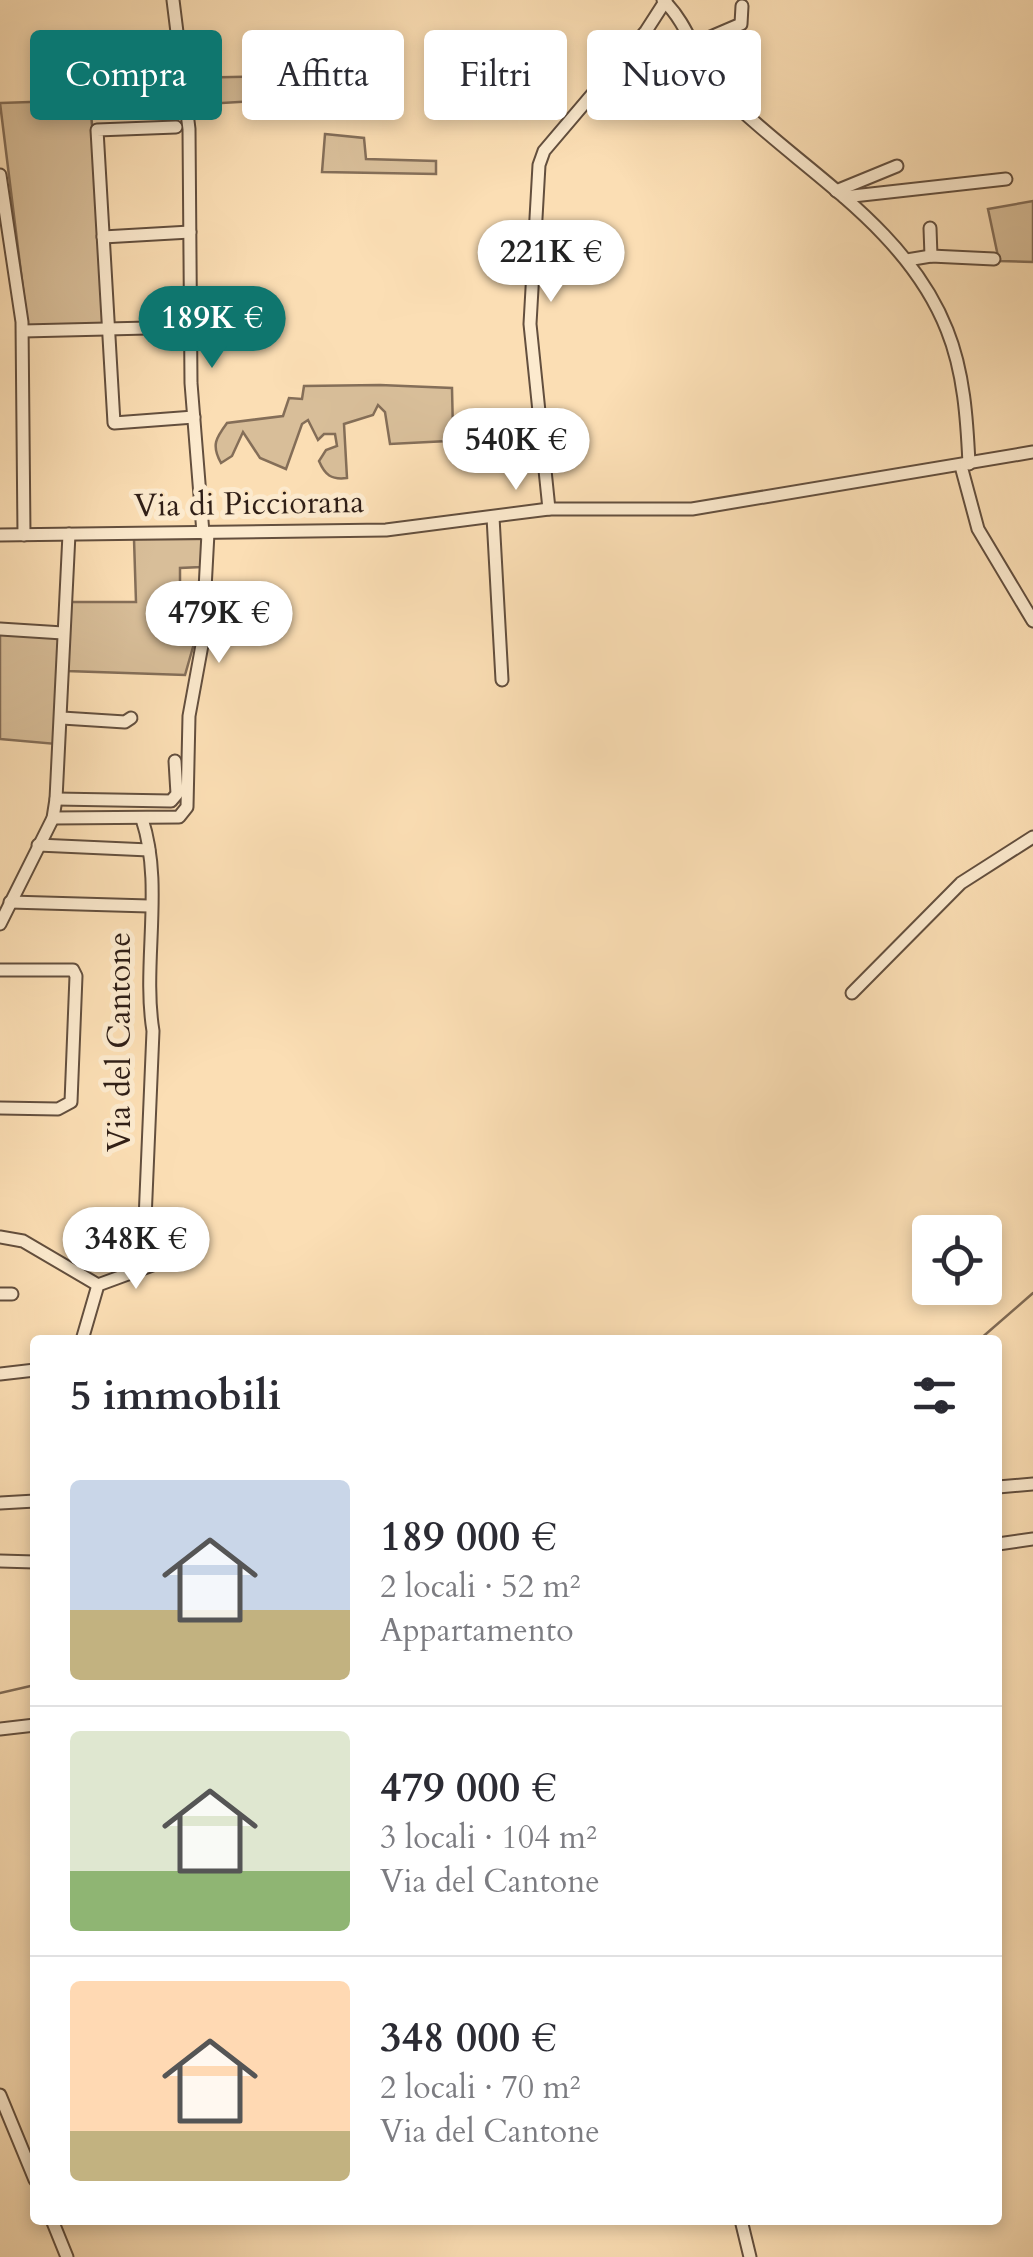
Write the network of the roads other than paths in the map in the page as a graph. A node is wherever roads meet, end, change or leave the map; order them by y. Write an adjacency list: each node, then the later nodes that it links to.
1 (172, 0): 13 (street)
2 (665, 1): 4 (street); 24 (street)
3 (742, 6): 5 (street)
4 (683, 30)
5 (727, 30)
6 (755, 120): 11 (street)
7 (176, 127): 14 (street)
8 (897, 166): 11 (street)
9 (0, 175): 20 (street)
10 (1006, 179): 11 (street)
11 (840, 194): 17 (street)
12 (930, 228): 15 (street)
13 (190, 232): 14 (street); 18 (street)
14 (103, 237): 19 (street)
15 (931, 256): 16 (street); 17 (street)
16 (994, 259)
17 (907, 260): 23 (street)
18 (190, 327): 19 (street); 21 (street)
19 (111, 329): 20 (street); 21 (street)
20 (23, 332): 27 (street)
21 (194, 417): 26 (street)
22 (1033, 452): 23 (street, Via di Picciorana)
23 (966, 465): 24 (street, Via di Picciorana); 30 (street)
24 (549, 510): 25 (street, Via di Picciorana)
25 (493, 517): 26 (street, Via di Picciorana); 33 (street)
26 (206, 533): 28 (street, Via di Picciorana); 39 (street)
27 (24, 534): 28 (street, Via di Picciorana); 29 (street, Via di Picciorana)
28 (69, 534): 32 (street)
29 (0, 535)
30 (1033, 621)
31 (0, 629): 32 (street)
32 (63, 634): 34 (street)
33 (502, 680)
34 (62, 718): 35 (street); 37 (street)
35 (131, 718)
36 (174, 761): 37 (street)
37 (56, 800): 38 (street)
38 (53, 818): 39 (street); 41 (street)
39 (142, 819): 42 (street, Via del Cantone)
40 (1033, 837): 47 (street)
41 (38, 845): 42 (street); 43 (street)
42 (149, 850): 44 (street, Via del Cantone)
43 (10, 902): 44 (street); 45 (street)
44 (149, 906): 51 (street, Via del Cantone)
45 (0, 924)
46 (0, 970): 48 (street)
47 (852, 993)
48 (0, 1108)
49 (0, 1237): 52 (street)
50 (196, 1249): 51 (street)
51 (143, 1267): 52 (street)
52 (98, 1285): 53 (street)
53 (83, 1335)
54 (30, 1371): 55 (street)
55 (0, 1374)
56 (1033, 1484): 57 (street)
57 (1002, 1487)
58 (30, 1501): 59 (street)
59 (0, 1503)
60 (1033, 1539): 61 (street)
61 (1002, 1543)
62 (0, 1561): 63 (street)
63 (30, 1562)
64 (30, 1726): 65 (street)
65 (0, 1729)
66 (0, 2095): 67 (street)
67 (30, 2168)
68 (54, 2225): 70 (street)
69 (743, 2225): 71 (street)
70 (67, 2257)
71 (750, 2257)

